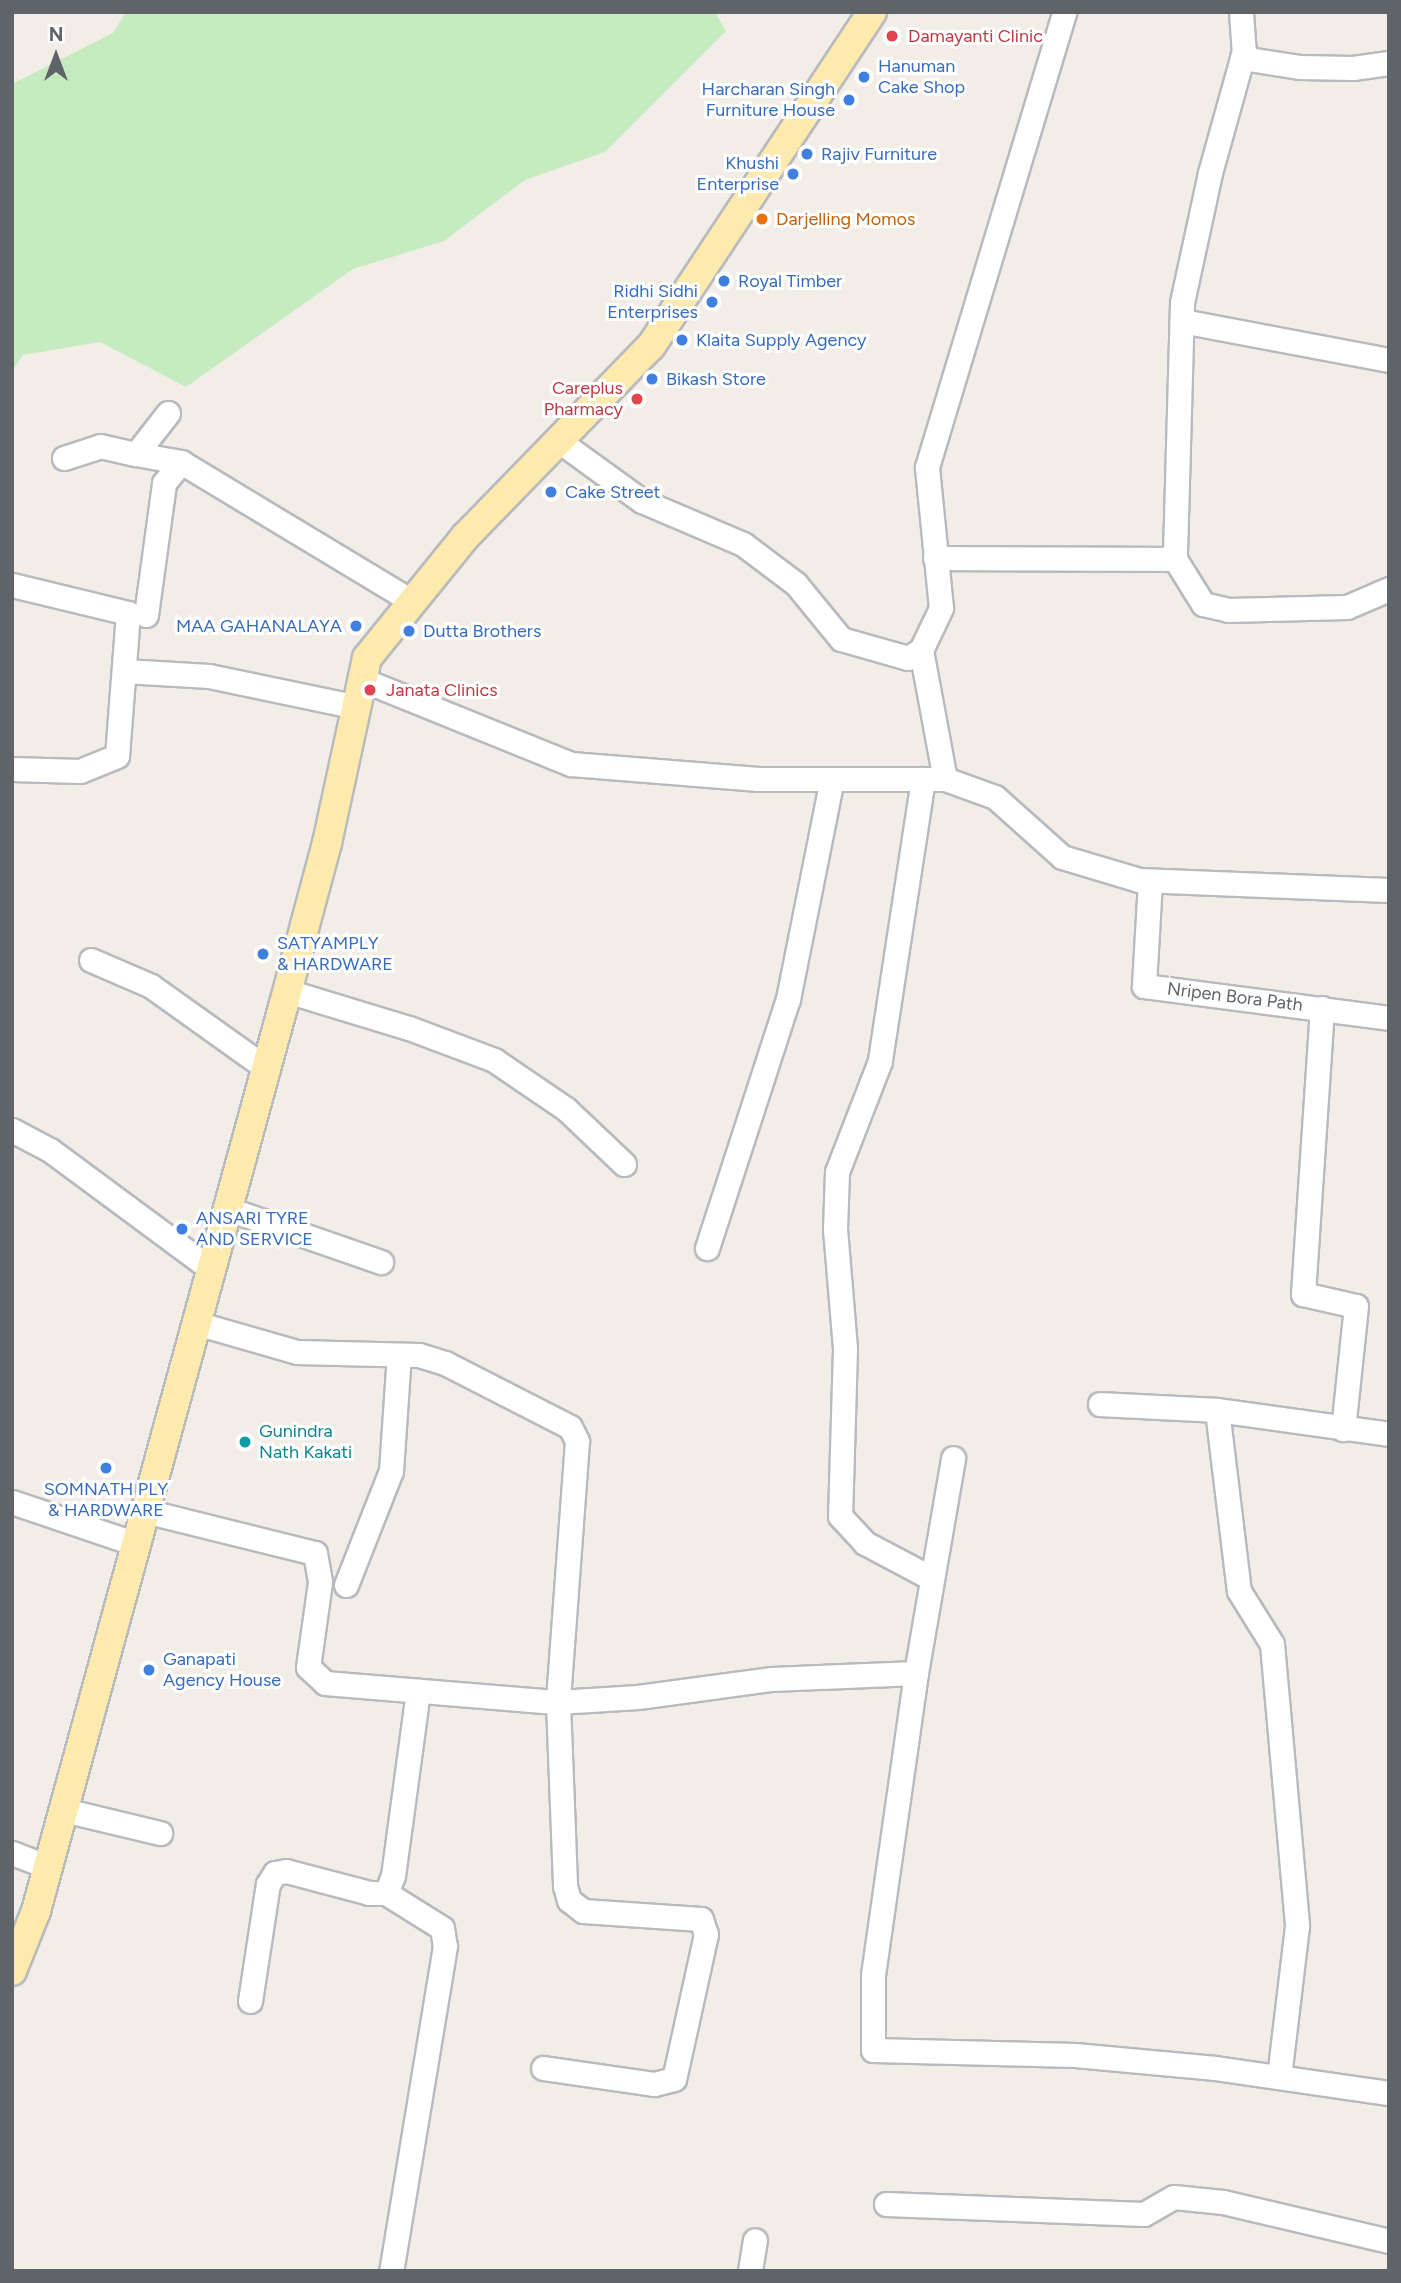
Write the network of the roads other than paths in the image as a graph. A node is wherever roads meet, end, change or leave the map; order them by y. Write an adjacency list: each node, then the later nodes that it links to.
1 (872, 12): 9 (main road)
2 (1064, 12): 13 (street)
3 (1241, 12): 4 (street)
4 (1242, 58): 5 (street); 6 (street)
5 (1389, 63)
6 (1182, 321): 7 (street); 14 (street)
7 (1389, 360)
8 (168, 413): 10 (street)
9 (559, 441): 17 (main road); 19 (street)
10 (136, 454): 11 (street); 12 (street)
11 (64, 458)
12 (181, 463): 17 (street); 18 (street)
13 (935, 558): 14 (street); 19 (street)
14 (1175, 559): 16 (street)
15 (12, 585): 20 (street)
16 (1389, 589)
17 (413, 602): 21 (main road)
18 (146, 615)
19 (921, 650): 24 (street)
20 (124, 671): 21 (street); 22 (street)
21 (360, 693): 23 (street); 28 (main road)
22 (12, 769)
23 (832, 779): 24 (street); 35 (street)
24 (934, 779): 25 (street); 48 (street)
25 (1150, 881): 26 (street); 29 (street, Nripen Bora Path)
26 (1389, 890)
27 (91, 960): 31 (street)
28 (287, 991): 31 (main road); 33 (street)
29 (1322, 1008): 30 (street, Nripen Bora Path); 42 (street)
30 (1389, 1018)
31 (266, 1068): 34 (main road)
32 (12, 1130): 37 (street)
33 (624, 1164)
34 (228, 1209): 36 (street); 37 (main road)
35 (707, 1248)
36 (381, 1262)
37 (211, 1269): 38 (main road)
38 (197, 1323): 39 (street); 46 (main road)
39 (399, 1355): 49 (street); 52 (street)
40 (1100, 1404): 41 (street)
41 (1217, 1410): 42 (street); 61 (street)
42 (1343, 1429): 43 (street)
43 (1389, 1434)
44 (953, 1458): 48 (street)
45 (12, 1502): 47 (street)
46 (145, 1511): 47 (main road); 51 (street)
47 (136, 1544): 53 (main road)
48 (931, 1578): 50 (street)
49 (346, 1586)
50 (916, 1673): 52 (street); 61 (street)
51 (418, 1691): 52 (street); 57 (street)
52 (558, 1702): 60 (street)
53 (64, 1810): 54 (street); 56 (main road)
54 (160, 1833)
55 (12, 1853): 56 (street)
56 (48, 1867): 58 (main road)
57 (386, 1893): 59 (street); 66 (street)
58 (12, 1971)
59 (250, 2001)
60 (543, 2068)
61 (1279, 2077): 62 (street)
62 (1389, 2093)
63 (886, 2204): 65 (street)
64 (755, 2240): 67 (street)
65 (1389, 2241)
66 (391, 2271)
67 (750, 2271)

